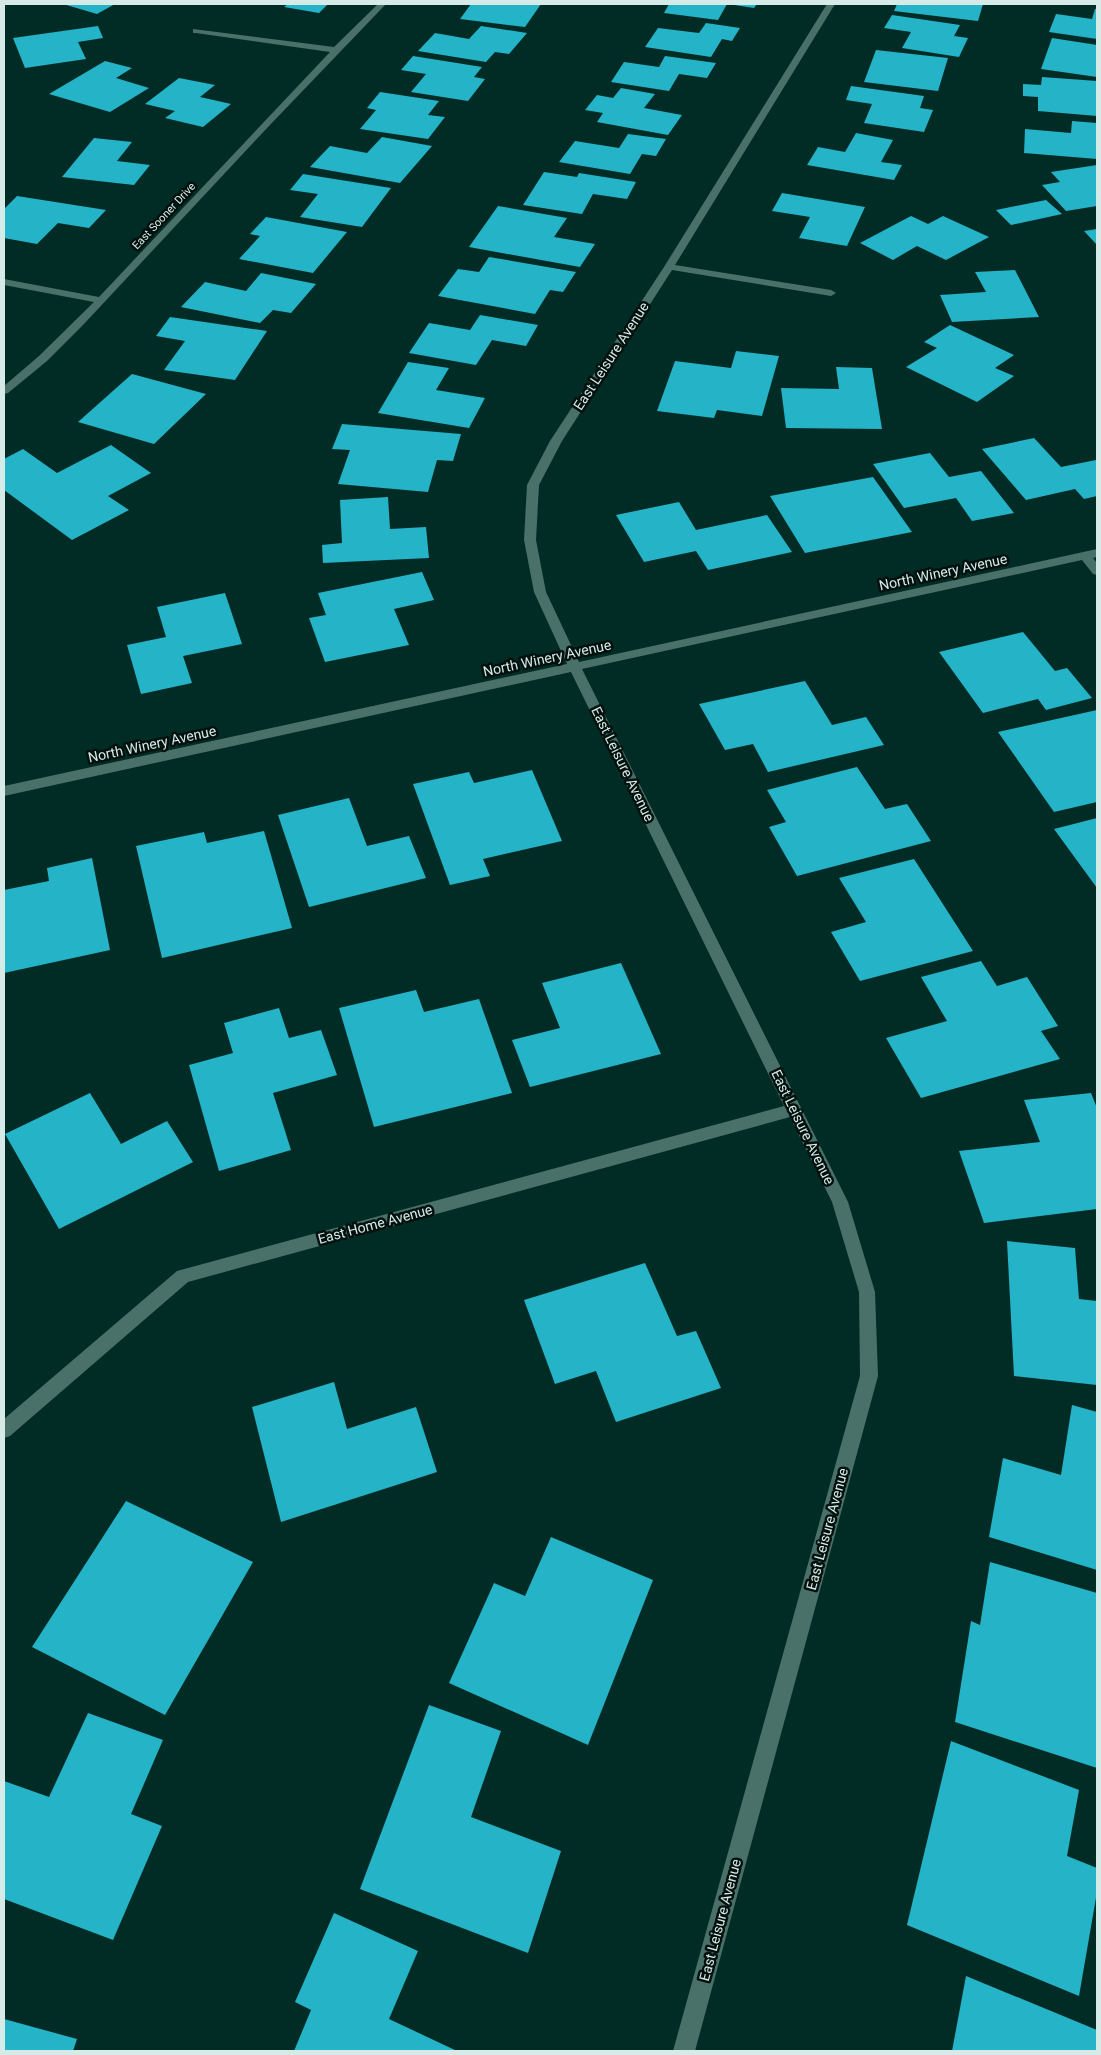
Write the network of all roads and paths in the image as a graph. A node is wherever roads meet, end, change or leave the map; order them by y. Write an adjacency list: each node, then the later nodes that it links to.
1 (382, 4): 4 (street, East Sooner Drive)
2 (831, 4): 5 (street, East Leisure Avenue)
3 (196, 32): 4 (street)
4 (335, 50): 8 (street, East Sooner Drive)
5 (669, 267): 7 (street); 12 (street, East Leisure Avenue)
6 (4, 282): 8 (street)
7 (831, 293)
8 (100, 300): 9 (street, East Sooner Drive)
9 (4, 391)
10 (1091, 555): 11 (street); 12 (street, North Winery Avenue)
11 (1097, 571)
12 (575, 667): 13 (street, North Winery Avenue); 14 (street, East Leisure Avenue)
13 (4, 791)
14 (795, 1109): 15 (street, East Home Avenue); 16 (street, East Leisure Avenue)
15 (4, 1430)
16 (684, 2051)

